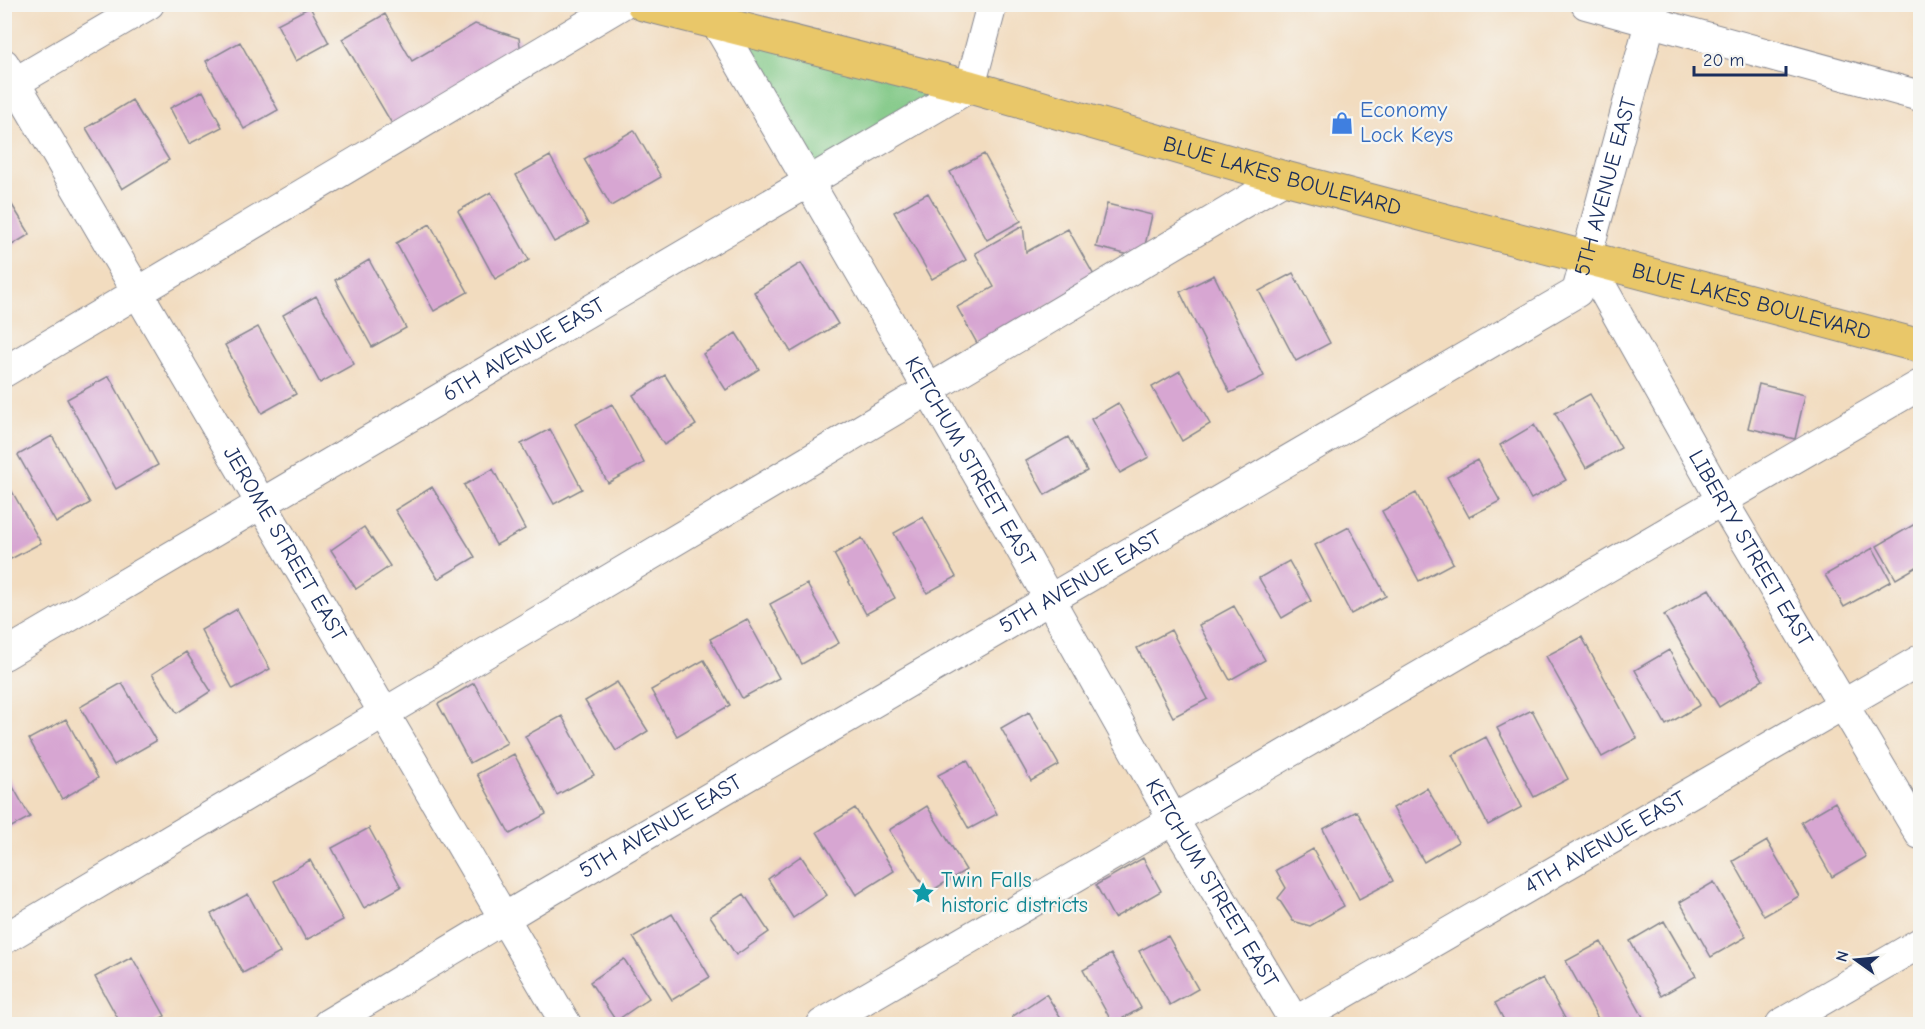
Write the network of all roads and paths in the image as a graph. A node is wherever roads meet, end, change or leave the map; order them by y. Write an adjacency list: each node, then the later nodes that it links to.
1 (149, 4): 8 (street)
2 (622, 4): 14 (street)
3 (643, 4): 7 (main road, BLUE LAKES BOULEVARD)
4 (992, 4): 9 (street)
5 (1586, 4): 6 (street)
6 (1653, 13): 10 (street); 13 (street, 5TH AVENUE EAST)
7 (719, 14): 9 (main road, BLUE LAKES BOULEVARD); 12 (street, KETCHUM STREET EAST)
8 (8, 79): 14 (street, JEROME STREET EAST)
9 (970, 87): 11 (main road, BLUE LAKES BOULEVARD); 12 (street, 6TH AVENUE EAST)
10 (1920, 96)
11 (1285, 178): 13 (main road, BLUE LAKES BOULEVARD); 18 (street)
12 (808, 182): 18 (street, KETCHUM STREET EAST); 20 (street, 6TH AVENUE EAST)
13 (1586, 259): 15 (main road, BLUE LAKES BOULEVARD); 19 (street, LIBERTY STREET EAST); 21 (street, 5TH AVENUE EAST)
14 (139, 292): 16 (street); 20 (street, JEROME STREET EAST)
15 (1920, 346)
16 (4, 372)
17 (1920, 385): 19 (street)
18 (929, 390): 21 (street, KETCHUM STREET EAST); 25 (street)
19 (1721, 499): 24 (street, LIBERTY STREET EAST); 26 (street)
20 (261, 504): 22 (street, 6TH AVENUE EAST); 25 (street, JEROME STREET EAST)
21 (1050, 600): 26 (street, KETCHUM STREET EAST); 28 (street, 5TH AVENUE EAST)
22 (4, 655)
23 (1920, 660): 24 (street, 4TH AVENUE EAST)
24 (1844, 706): 27 (street, LIBERTY STREET EAST); 34 (street, 4TH AVENUE EAST)
25 (384, 714): 28 (street, JEROME STREET EAST); 29 (street)
26 (1174, 821): 33 (street); 34 (street, KETCHUM STREET EAST)
27 (1920, 834)
28 (504, 920): 31 (street, 5TH AVENUE EAST); 32 (street, JEROME STREET EAST)
29 (4, 939)
30 (1920, 942): 35 (street)
31 (328, 1024)
32 (566, 1024)
33 (822, 1024)
34 (1294, 1024)
35 (1780, 1024)

